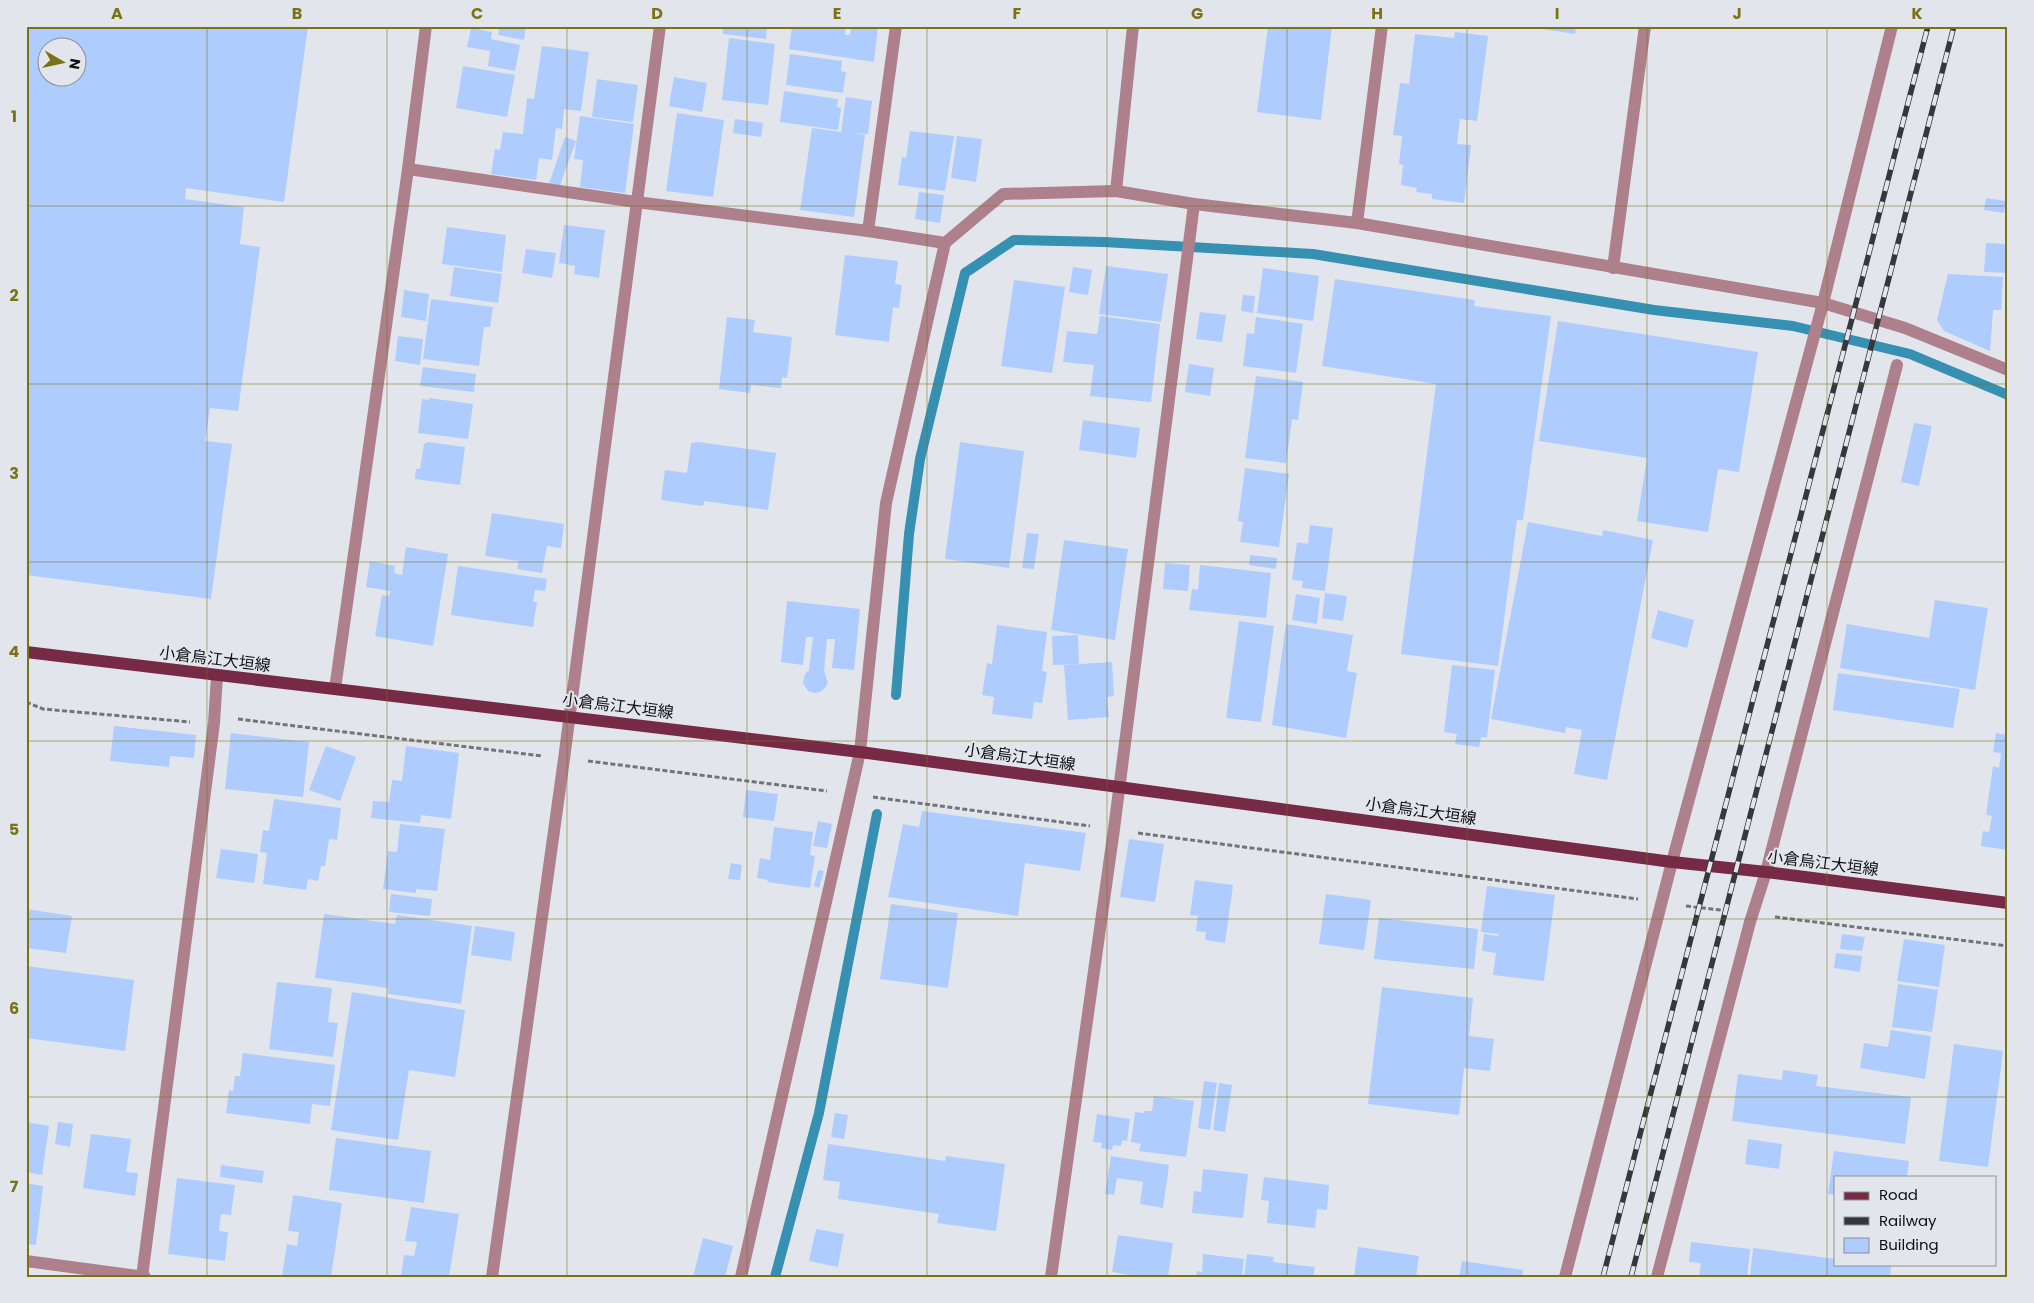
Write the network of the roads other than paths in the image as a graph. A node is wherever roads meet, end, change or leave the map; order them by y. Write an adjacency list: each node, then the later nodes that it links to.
1 (426, 26): 8 (street)
2 (660, 26): 10 (street)
3 (896, 26): 13 (street)
4 (1133, 26): 9 (street)
5 (1382, 26): 12 (street)
6 (1645, 26): 15 (street)
7 (1892, 26): 16 (street)
8 (408, 169): 10 (street); 21 (street)
9 (1116, 191): 11 (street); 14 (street)
10 (636, 202): 13 (street); 22 (street)
11 (1194, 204): 12 (street); 24 (street)
12 (1357, 223): 15 (street)
13 (868, 231): 14 (street)
14 (945, 244): 23 (street)
15 (1613, 268): 16 (street)
16 (1823, 303): 18 (street); 25 (street)
17 (1897, 364): 26 (street)
18 (2008, 370)
19 (26, 652): 20 (main road, 小倉烏江大垣線)
20 (217, 676): 21 (main road, 小倉烏江大垣線); 29 (street)
21 (335, 689): 22 (main road, 小倉烏江大垣線)
22 (570, 717): 23 (main road, 小倉烏江大垣線); 30 (street)
23 (860, 752): 24 (main road, 小倉烏江大垣線); 31 (street)
24 (1119, 786): 25 (main road, 小倉烏江大垣線); 32 (street)
25 (1672, 862): 26 (main road, 小倉烏江大垣線); 33 (street)
26 (1766, 872): 27 (main road, 小倉烏江大垣線); 34 (street)
27 (2008, 903)
28 (26, 1261): 29 (street)
29 (143, 1277)
30 (492, 1277)
31 (741, 1277)
32 (1051, 1277)
33 (1565, 1277)
34 (1657, 1277)

